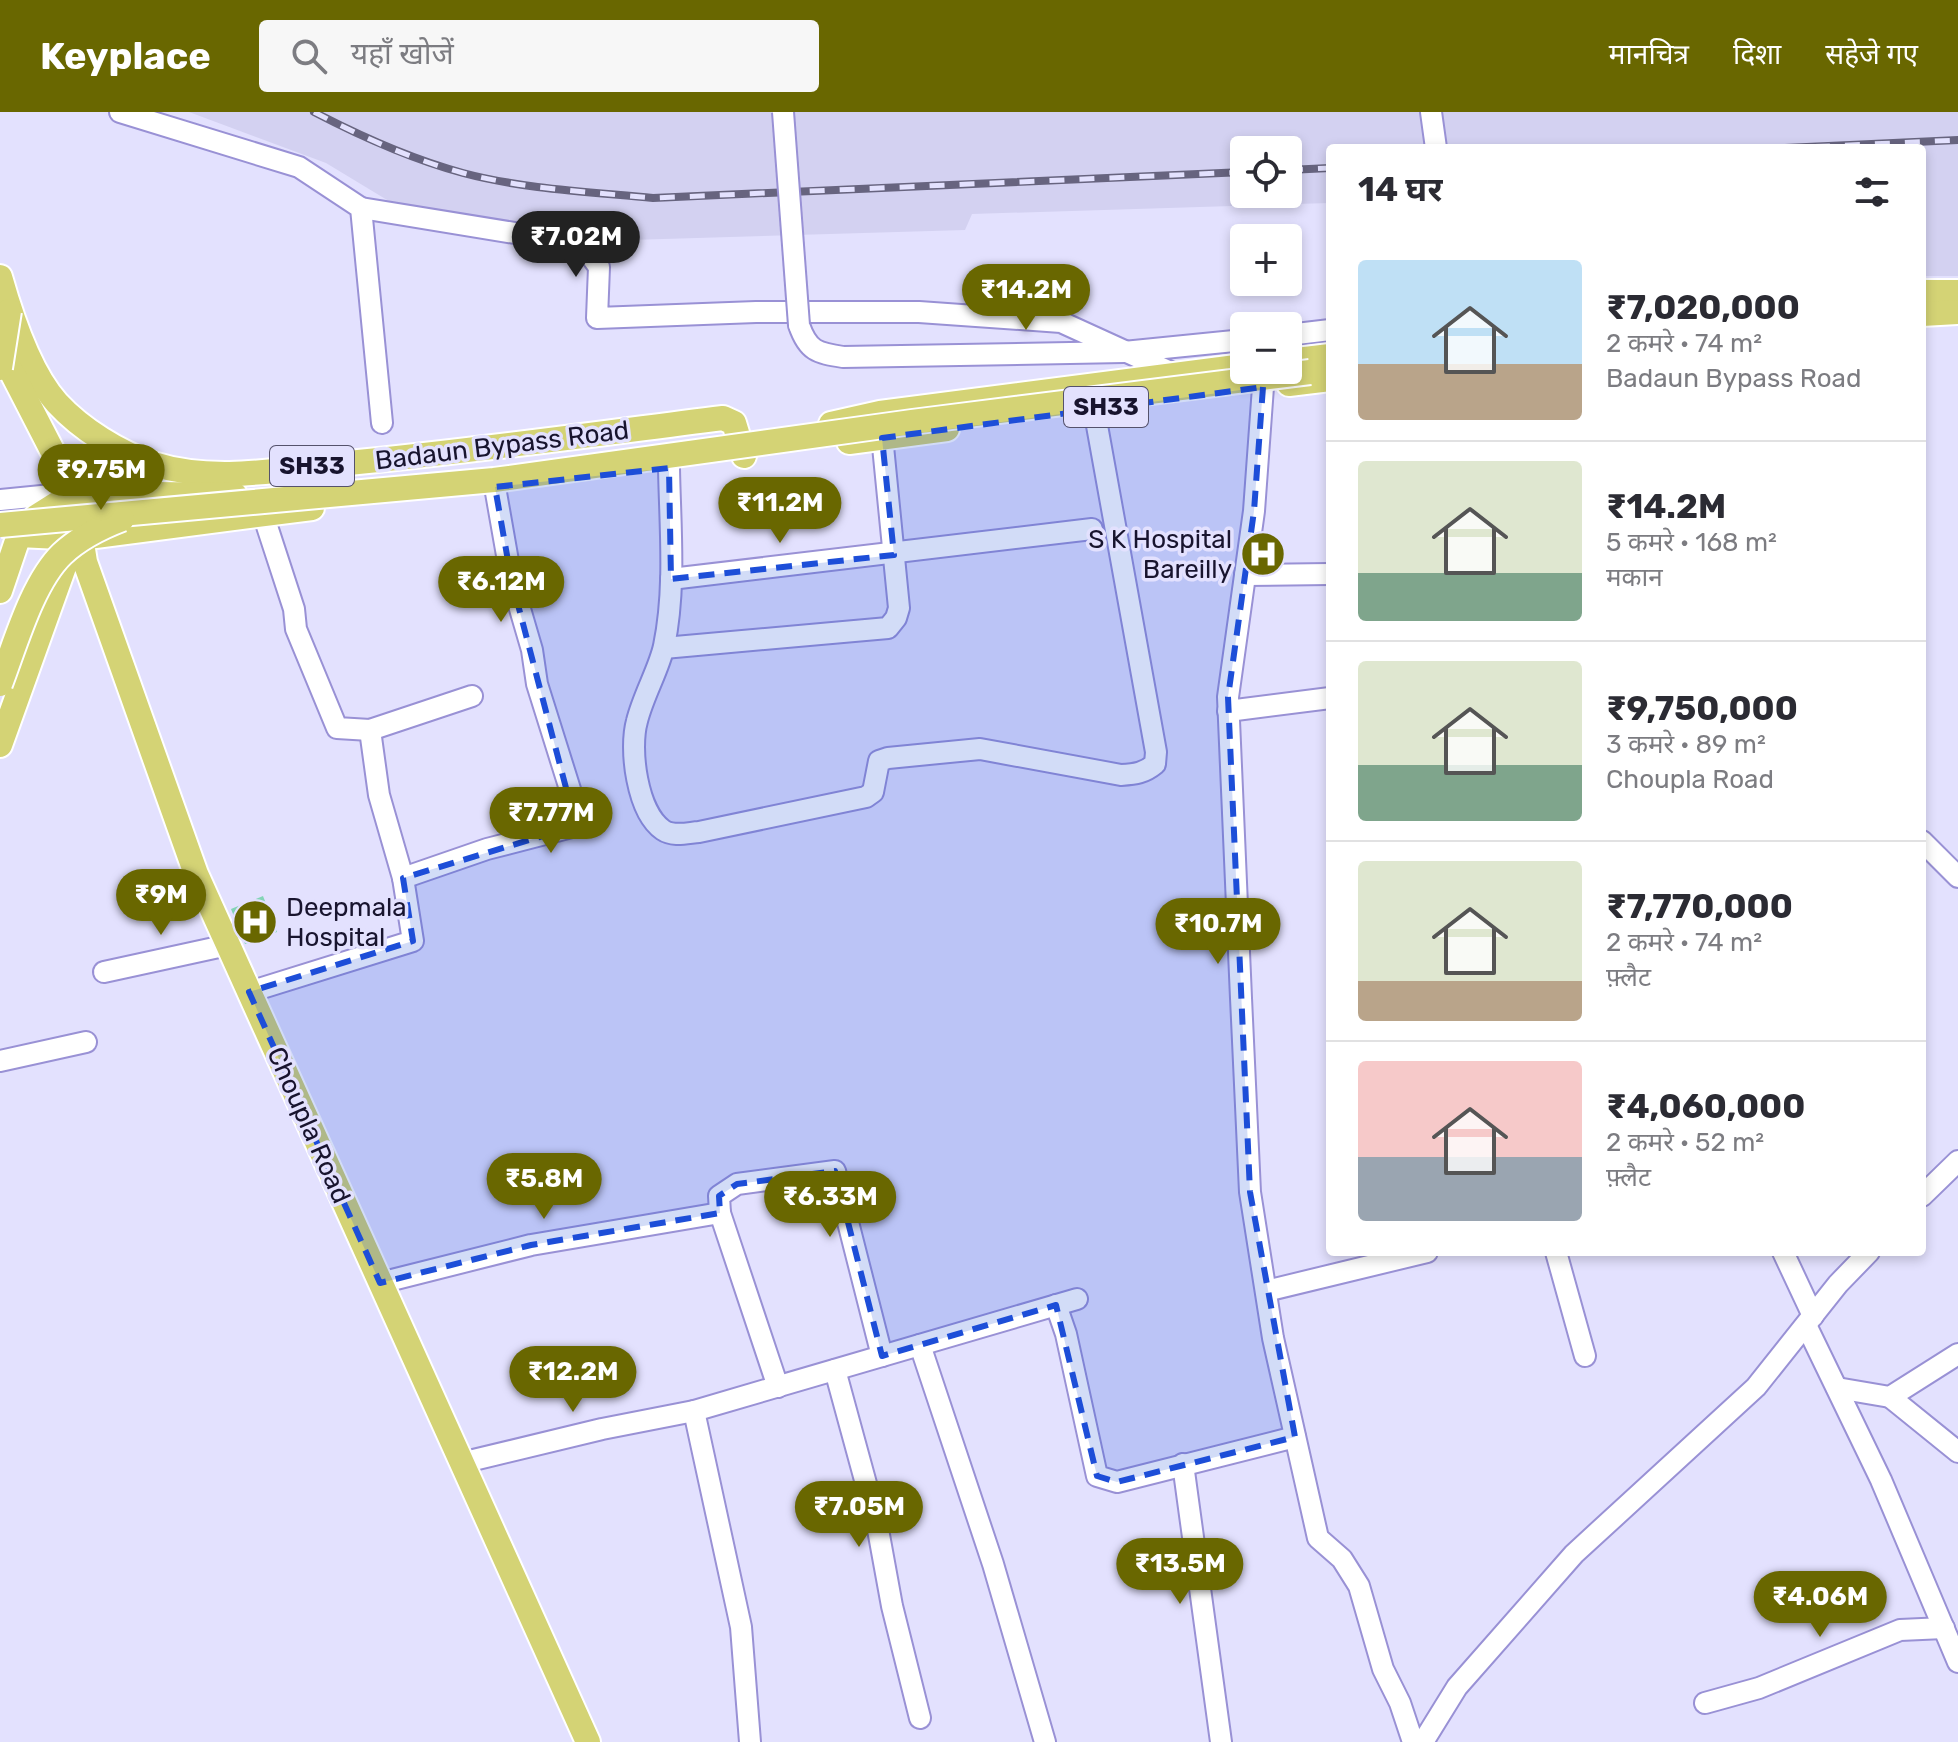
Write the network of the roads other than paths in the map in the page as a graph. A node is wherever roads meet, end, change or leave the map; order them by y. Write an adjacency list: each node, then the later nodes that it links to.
1 (120, 112): 5 (street)
2 (783, 112): 16 (street, bridge)
3 (1431, 112): 4 (street)
4 (1435, 144)
5 (361, 208): 16 (street); 26 (street)
6 (0, 277): 9 (main road, Badaun Bypass Road / SH33)
7 (1926, 292): 8 (main road)
8 (1958, 292)
9 (9, 311): 19 (main road, bridge); 27 (main road, Badaun Bypass Road / SH33)
10 (1958, 312): 11 (main road)
11 (1926, 314)
12 (1326, 330): 13 (street)
13 (1302, 333)
14 (1230, 341): 16 (street)
15 (0, 346): 31 (main road, Choupla Road)
16 (1124, 352): 22 (street)
17 (1326, 356): 18 (main road)
18 (1302, 359)
19 (0, 368)
20 (1230, 368): 22 (main road, SH33)
21 (1325, 372): 23 (main road, SH33); 33 (main road, bridge)
22 (1175, 374): 25 (main road, SH33)
23 (1263, 387): 24 (main road, SH33); 40 (street)
24 (1094, 409): 28 (main road, SH33); 43 (street)
25 (880, 413): 27 (main road); 28 (street)
26 (382, 423)
27 (735, 437): 28 (main road); 29 (main road); 31 (main road)
28 (882, 438): 38 (street)
29 (669, 468): 30 (main road); 41 (street)
30 (495, 487): 34 (main road); 52 (street)
31 (74, 493): 32 (street); 36 (main road); 37 (main road, Choupla Road)
32 (0, 500)
33 (139, 512): 36 (main road, bridge); 44 (main road, bridge)
34 (263, 514): 37 (main road); 48 (street)
35 (1092, 529): 38 (street)
36 (6, 532): 37 (main road); 42 (main road)
37 (80, 538): 49 (main road); 53 (main road, Choupla Road)
38 (894, 555): 41 (street); 43 (street)
39 (1326, 574): 40 (street)
40 (1245, 575): 47 (street)
41 (671, 579): 43 (street)
42 (0, 591)
43 (664, 648)
44 (0, 684)
45 (472, 696): 48 (street)
46 (1326, 699): 47 (street)
47 (1228, 711): 66 (street)
48 (370, 730): 52 (street)
49 (0, 745)
50 (1926, 845): 51 (street)
51 (1958, 877)
52 (403, 878): 55 (street)
53 (228, 945): 54 (street); 55 (main road, Choupla Road)
54 (104, 972)
55 (249, 992): 65 (main road, Choupla Road)
56 (86, 1042): 57 (street)
57 (0, 1061)
58 (1958, 1161): 59 (street)
59 (1926, 1192)
60 (720, 1213): 65 (street); 72 (street); 75 (street)
61 (1410, 1256): 66 (street)
62 (1557, 1256): 73 (street)
63 (1785, 1256): 69 (street)
64 (1865, 1256): 69 (street)
65 (380, 1283): 81 (main road, Choupla Road)
66 (1266, 1291): 79 (street)
67 (1077, 1299): 68 (street)
68 (1056, 1305): 70 (street); 82 (street)
69 (1810, 1320): 76 (street); 92 (street)
70 (920, 1345): 72 (street); 89 (street)
71 (1958, 1354): 77 (street)
72 (882, 1356): 74 (street)
73 (1585, 1356)
74 (835, 1370): 75 (street); 86 (street)
75 (778, 1387): 78 (street)
76 (1837, 1388): 77 (street); 83 (street)
77 (1890, 1397): 80 (street)
78 (694, 1411): 81 (street); 88 (street)
79 (1295, 1437): 82 (street); 91 (street)
80 (1958, 1452)
81 (461, 1463): 87 (main road, Choupla Road)
82 (1183, 1464): 90 (street)
83 (1944, 1628): 84 (street); 85 (street)
84 (1958, 1662)
85 (1705, 1703)
86 (920, 1718)
87 (588, 1742)
88 (750, 1742)
89 (1045, 1742)
90 (1221, 1742)
91 (1413, 1742)
92 (1423, 1742)

